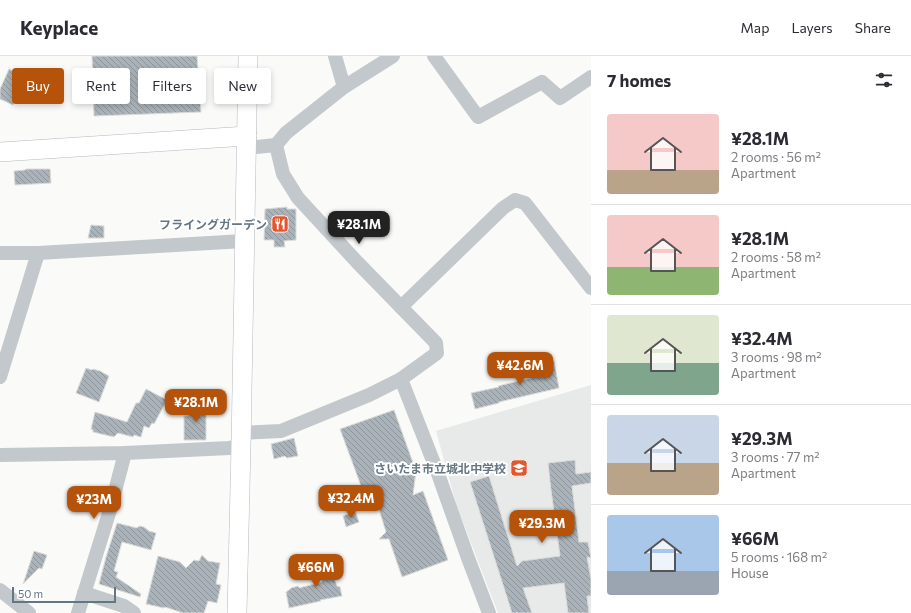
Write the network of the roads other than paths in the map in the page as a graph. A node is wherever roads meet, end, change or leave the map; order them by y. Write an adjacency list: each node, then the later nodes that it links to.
1 (248, 56): 7 (street)
2 (335, 56): 6 (street)
3 (393, 56): 6 (street)
4 (434, 56): 5 (street)
5 (591, 77)
6 (344, 87): 8 (street)
7 (247, 142): 8 (street); 9 (street); 10 (street)
8 (276, 144): 14 (street)
9 (0, 152)
10 (244, 240): 12 (street); 17 (street)
11 (0, 253): 12 (street)
12 (38, 253): 15 (street)
13 (591, 288): 14 (street)
14 (401, 307): 16 (street)
15 (0, 377)
16 (401, 378): 17 (street); 26 (street)
17 (241, 439): 18 (street); 25 (street)
18 (125, 453): 19 (street); 21 (street)
19 (0, 455)
20 (0, 590): 22 (street)
21 (84, 593): 23 (street); 24 (street)
22 (29, 613)
23 (78, 613)
24 (134, 613)
25 (237, 613)
26 (489, 613)

